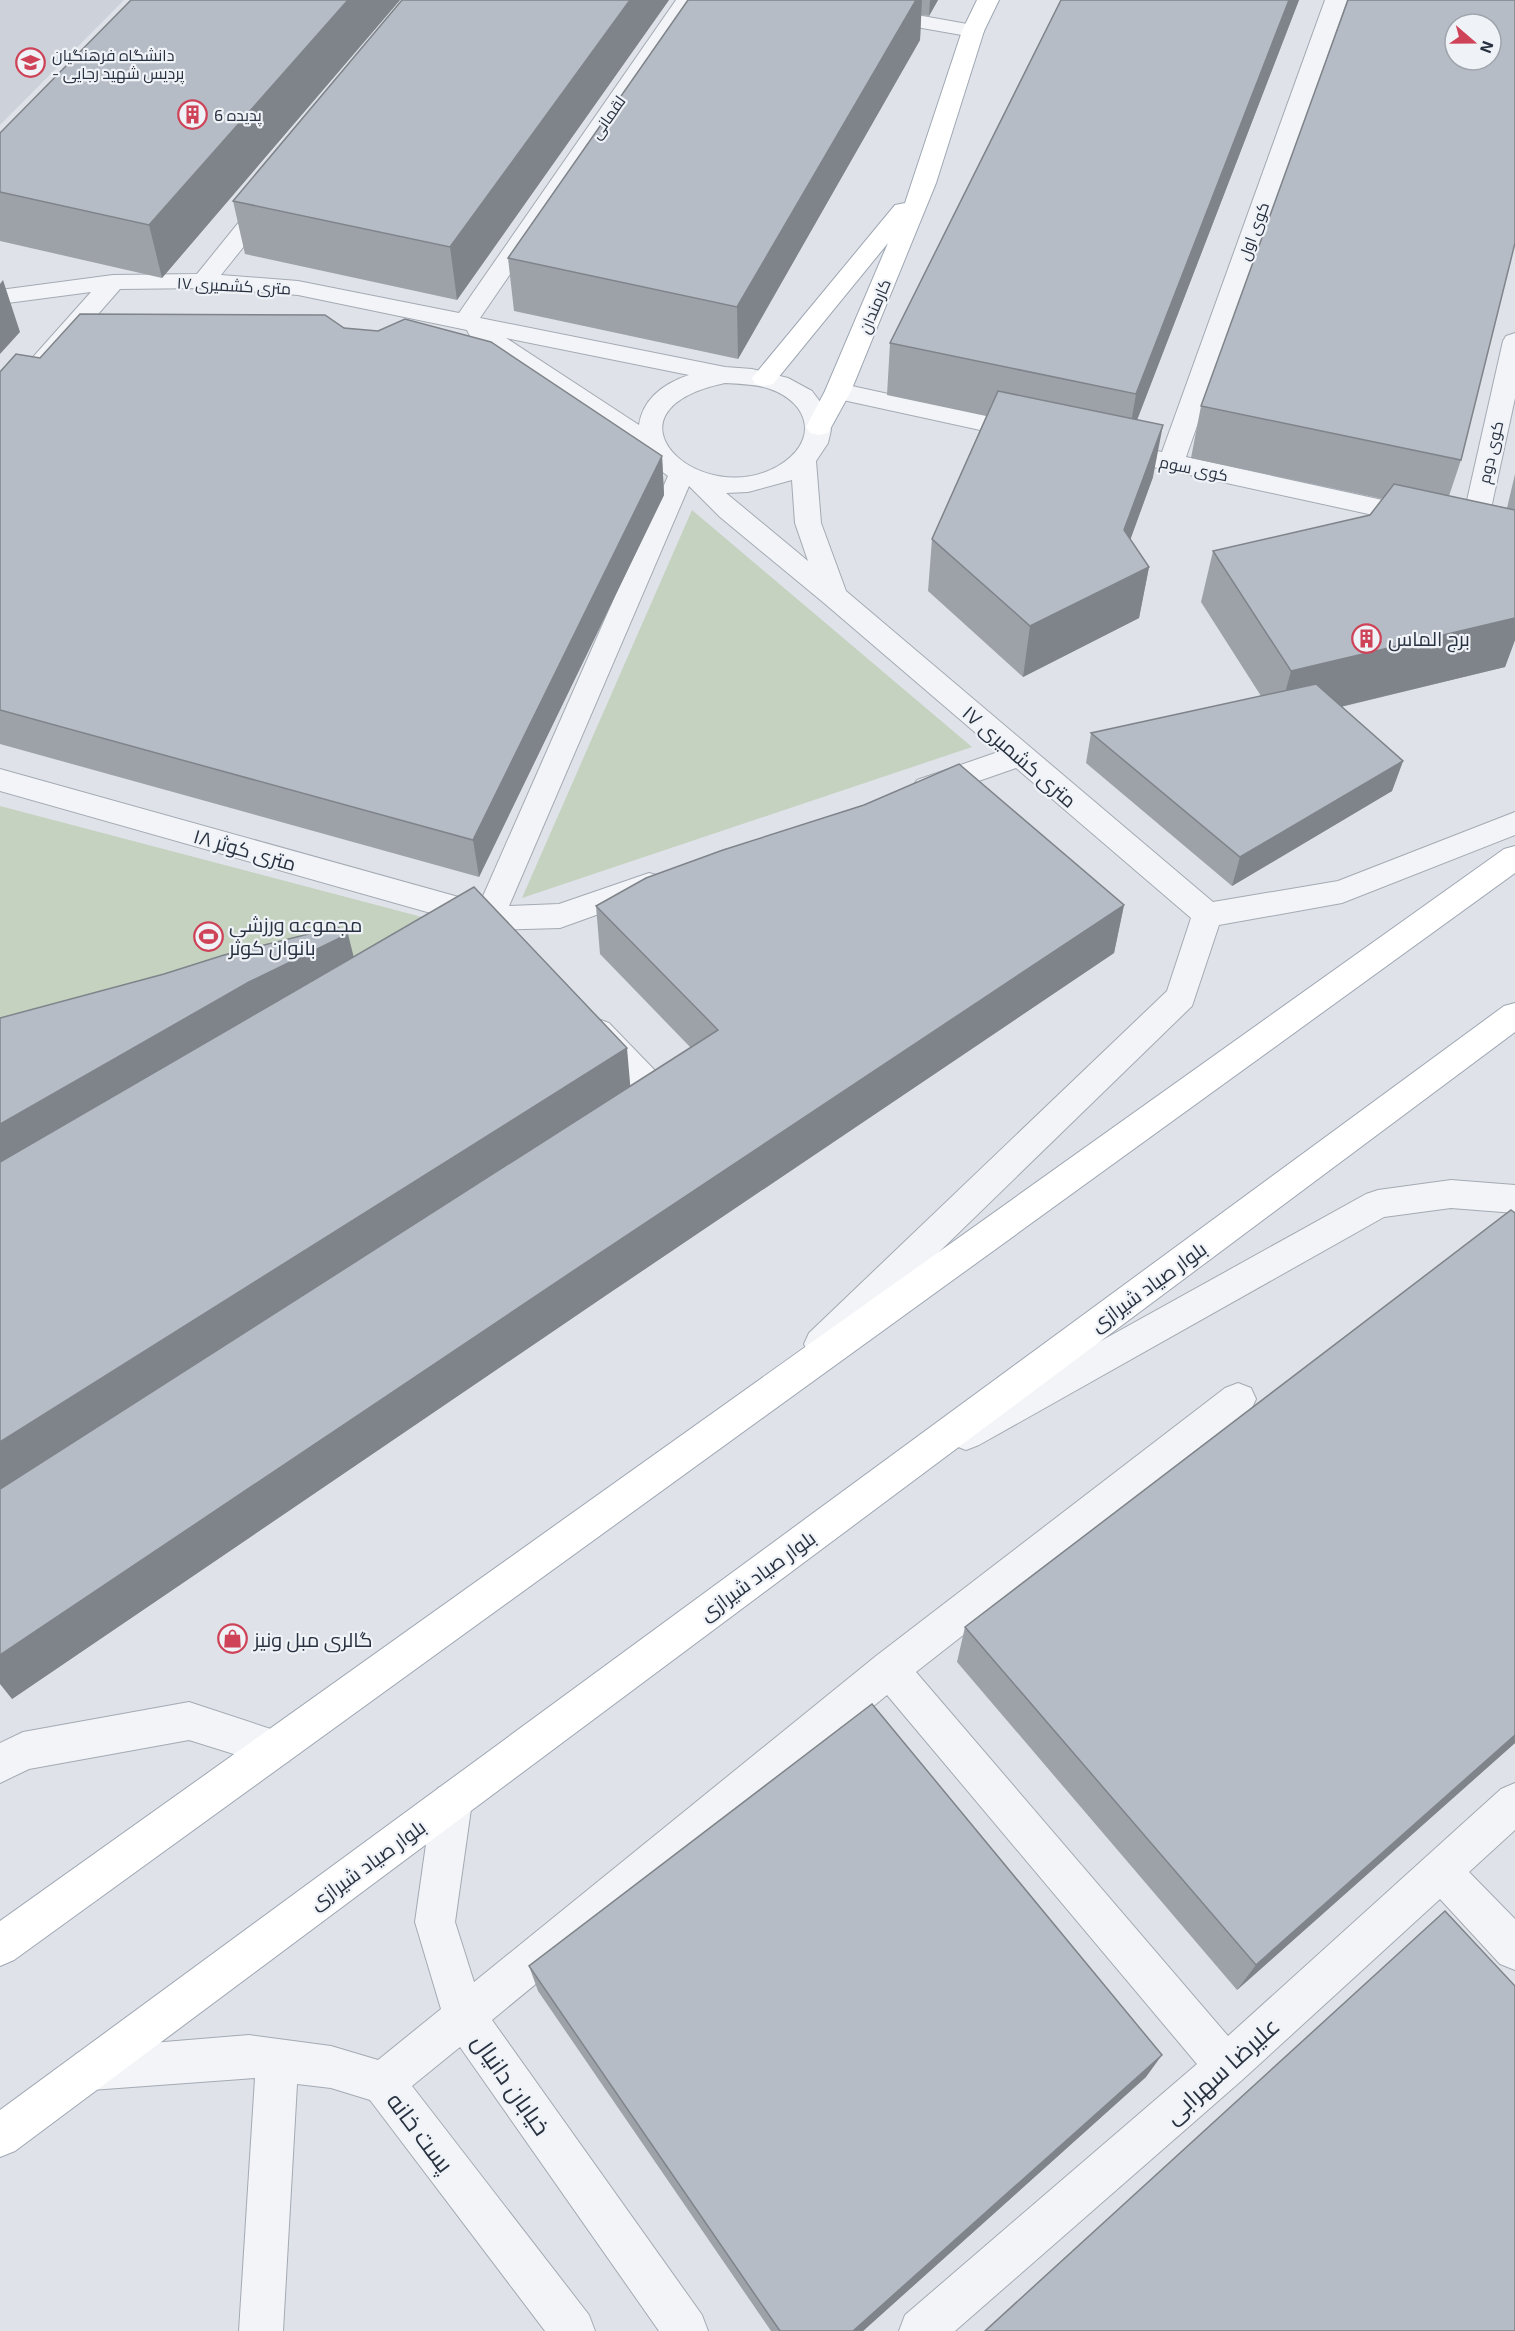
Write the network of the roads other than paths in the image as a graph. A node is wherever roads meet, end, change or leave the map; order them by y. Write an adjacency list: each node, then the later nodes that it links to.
1 (687, 0): 11 (street, لقمانی)
2 (797, 0): 5 (street)
3 (988, 0): 5 (main road, کارمندان)
4 (1336, 0): 22 (street, کوی اول)
5 (973, 31): 6 (main road, کارمندان)
6 (925, 183): 14 (main road, کارمندان); 15 (main road, کارمندان)
7 (278, 188): 8 (street)
8 (204, 281): 9 (street, ۱۷ متری کشمیری); 11 (street, ۱۷ متری کشمیری)
9 (113, 282): 10 (street, ۱۷ متری کشمیری); 16 (street)
10 (0, 297)
11 (465, 322): 13 (street, ۱۷ متری کشمیری); 19 (street)
12 (1515, 341): 24 (street, کوی دوم)
13 (725, 375): 14 (street); 19 (street)
14 (764, 378): 17 (street)
15 (838, 391): 17 (main road, کارمندان); 18 (street)
16 (0, 410)
17 (819, 427): 21 (street)
18 (1044, 436)
19 (652, 445): 23 (street)
20 (1090, 445): 22 (street, کوی سوم)
21 (803, 461): 23 (street); 25 (street)
22 (1171, 463): 24 (street, کوی سوم)
23 (690, 476): 25 (street, ۱۷ متری کشمیری); 33 (street)
24 (1464, 525)
25 (834, 596): 26 (street, ۱۷ متری کشمیری)
26 (1020, 755): 28 (street); 32 (street, ۱۷ متری کشمیری)
27 (0, 780): 33 (street, ۱۸ متری کوثر)
28 (897, 798)
29 (1515, 823): 32 (street)
30 (1515, 857): 40 (main road)
31 (672, 876): 33 (street)
32 (1207, 915): 40 (street)
33 (489, 918): 34 (street); 35 (street)
34 (440, 946)
35 (522, 951)
36 (578, 1010): 38 (street)
37 (1515, 1015): 42 (main road, بلوار صیاد شیرازی)
38 (607, 1127)
39 (1515, 1199): 42 (street)
40 (774, 1390): 44 (main road)
41 (1238, 1399): 43 (street)
42 (891, 1476): 46 (main road, بلوار صیاد شیرازی)
43 (889, 1669): 51 (street); 53 (street)
44 (275, 1748): 45 (street); 49 (main road)
45 (0, 1764)
46 (452, 1802): 51 (street, خیابان دانیال); 54 (main road, بلوار صیاد شیرازی)
47 (1515, 1803): 48 (street, علیرضا سهرابی)
48 (1441, 1871): 50 (street); 53 (street, علیرضا سهرابی)
49 (0, 1946)
50 (1515, 1949)
51 (464, 2016): 55 (street); 59 (street, خیابان دانیال)
52 (277, 2060): 54 (street, پست خانه); 55 (street, پست خانه); 57 (street)
53 (1226, 2066): 60 (street, علیرضا سهرابی)
54 (91, 2068): 56 (main road, بلوار صیاد شیرازی)
55 (383, 2083): 58 (street, پست خانه)
56 (0, 2136)
57 (261, 2331)
58 (573, 2331)
59 (686, 2331)
60 (921, 2331)

